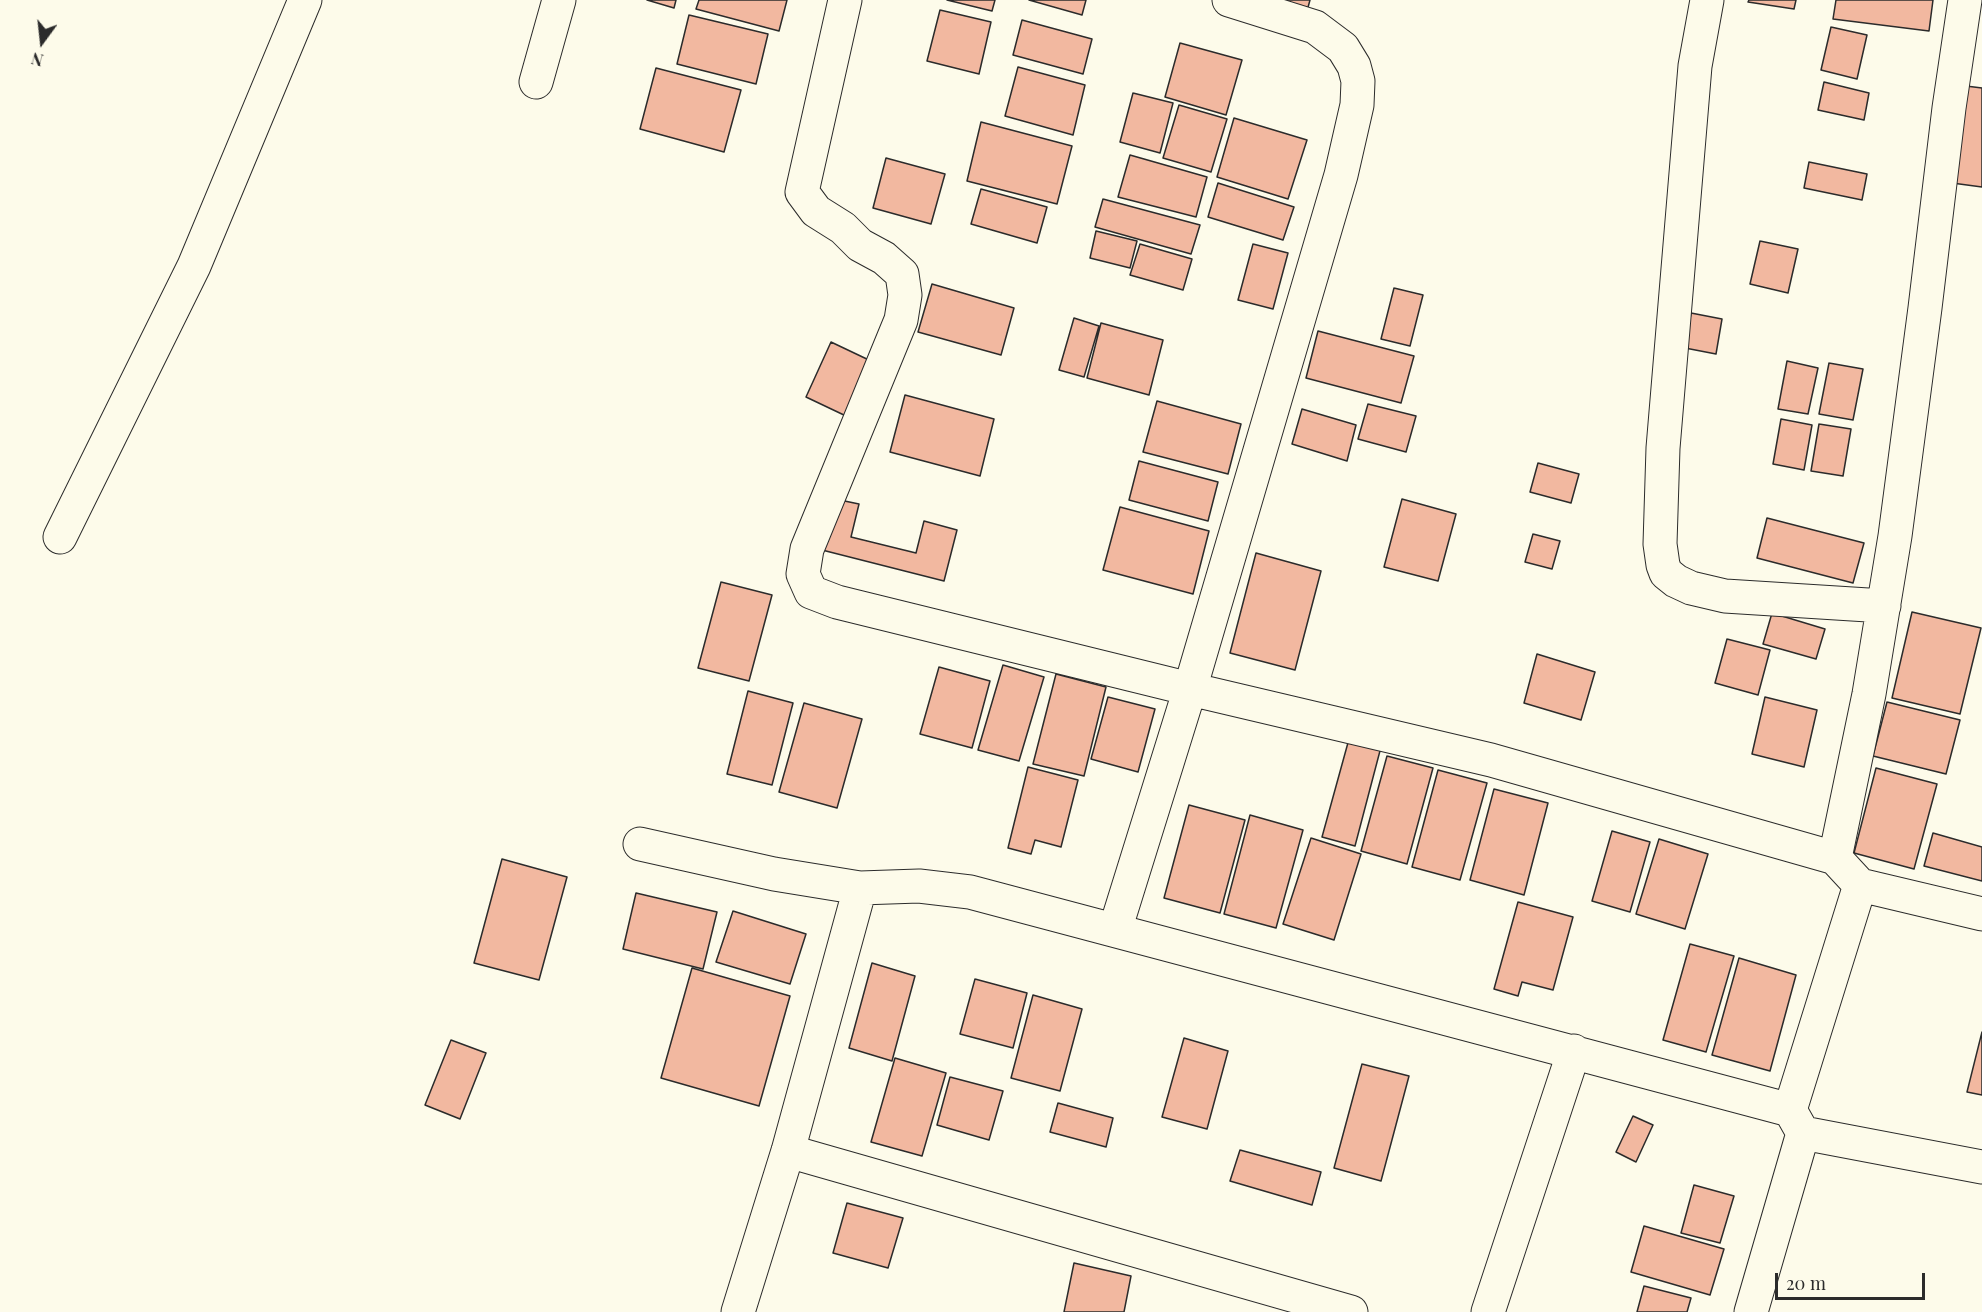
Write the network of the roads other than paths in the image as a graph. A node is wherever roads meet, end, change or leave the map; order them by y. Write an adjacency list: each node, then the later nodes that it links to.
1 (305, 0): 8 (street)
2 (559, 0): 7 (street)
3 (846, 0): 10 (street)
4 (1228, 0): 10 (street)
5 (1707, 0): 9 (street)
6 (1965, 0): 9 (street)
7 (536, 82)
8 (60, 537)
9 (1884, 606): 12 (street)
10 (1190, 688): 12 (street); 16 (street)
11 (640, 844): 14 (street)
12 (1835, 858): 13 (street)
13 (1860, 885): 15 (street); 18 (street)
14 (860, 888): 16 (street); 19 (street)
15 (1982, 914)
16 (1114, 930): 17 (street)
17 (1574, 1051): 18 (street); 23 (street)
18 (1796, 1121): 20 (street); 24 (street)
19 (788, 1150): 21 (street); 22 (street)
20 (1982, 1167)
21 (738, 1312)
22 (1351, 1312)
23 (1488, 1312)
24 (1751, 1312)

